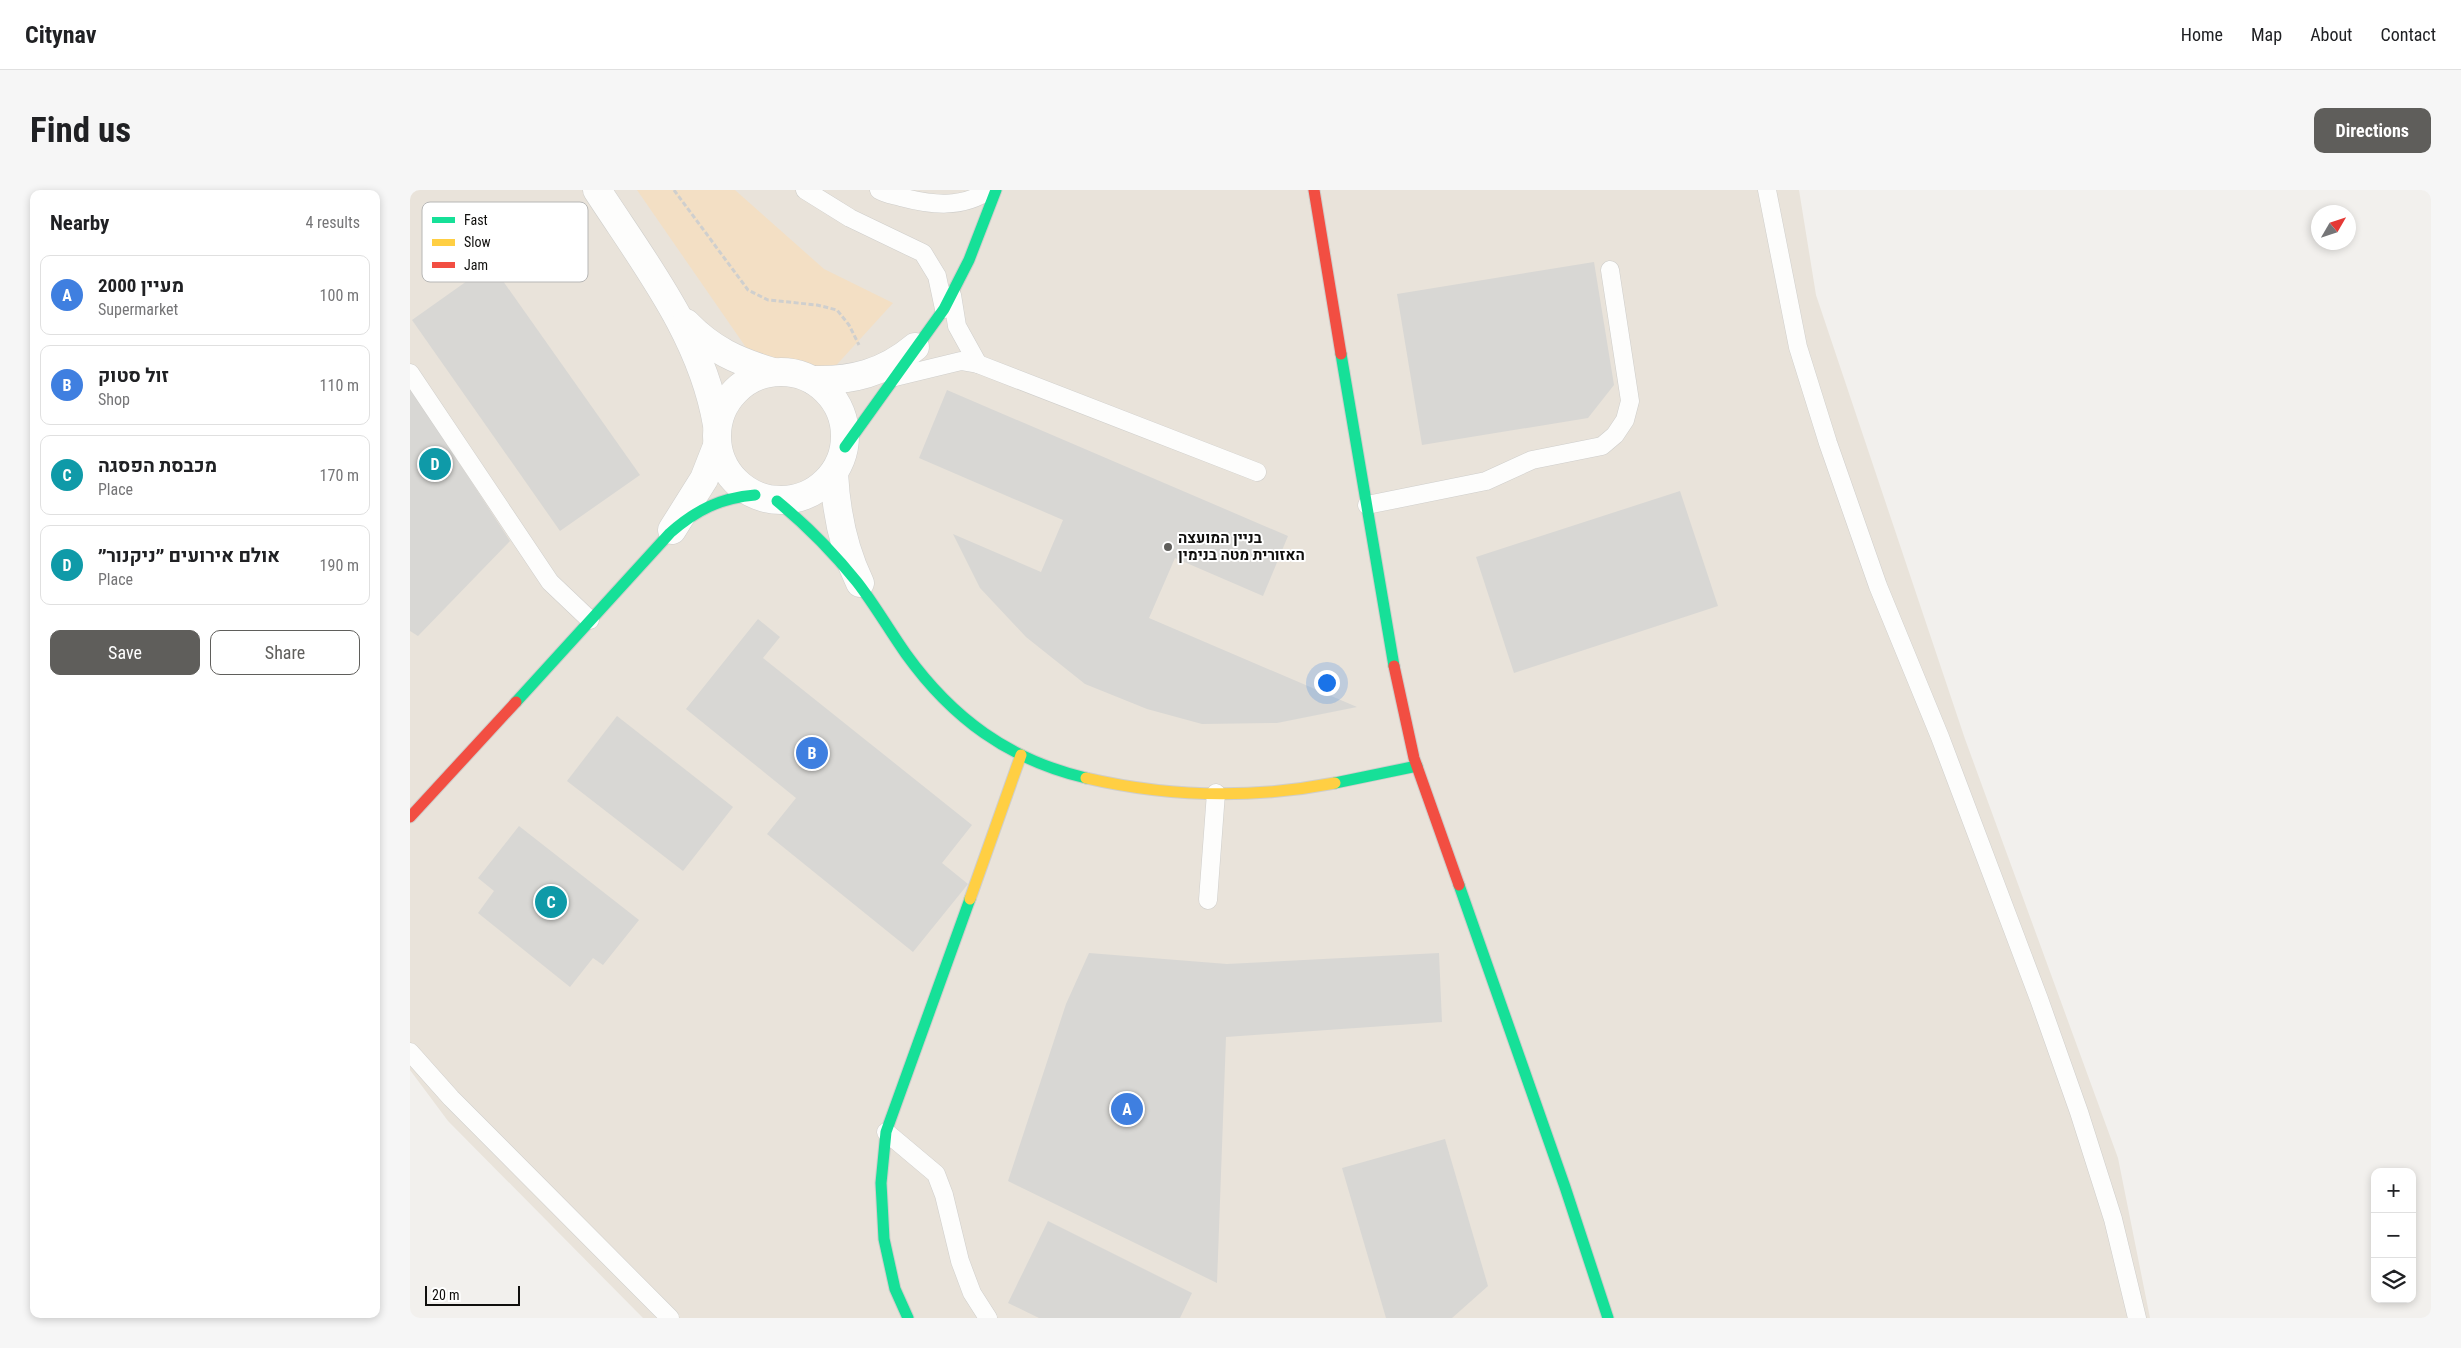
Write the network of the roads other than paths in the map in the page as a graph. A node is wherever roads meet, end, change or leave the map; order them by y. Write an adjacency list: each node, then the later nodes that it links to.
1 (597, 190): 11 (street)
2 (805, 190): 10 (lane)
3 (879, 190): 8 (lane)
4 (988, 190): 8 (lane)
5 (996, 190): 10 (street)
6 (1314, 190): 23 (street)
7 (1767, 190): 38 (lane)
8 (919, 197)
9 (1610, 270): 23 (lane)
10 (948, 302): 12 (street); 13 (lane)
11 (678, 314): 15 (street); 18 (street)
12 (920, 343): 16 (street)
13 (978, 364): 16 (lane); 20 (lane)
14 (410, 372): 26 (lane)
15 (772, 372): 17 (street); 18 (street)
16 (884, 375): 17 (street); 19 (street)
17 (813, 380): 19 (street)
18 (717, 435): 22 (street); 24 (street)
19 (845, 447): 21 (street)
20 (1257, 472)
21 (834, 473): 22 (street); 25 (street)
22 (766, 498): 24 (street); 25 (street)
23 (1367, 506): 28 (street)
24 (670, 533): 26 (street)
25 (865, 593): 27 (street)
26 (590, 620): 30 (street)
27 (1021, 755): 29 (street); 33 (street)
28 (1417, 766): 29 (street); 37 (street)
29 (1216, 793): 31 (lane)
30 (412, 819)
31 (1208, 900)
32 (410, 1052): 34 (lane)
33 (886, 1132): 35 (street); 36 (lane)
34 (670, 1318)
35 (908, 1318)
36 (988, 1318)
37 (1608, 1318)
38 (2137, 1318)

